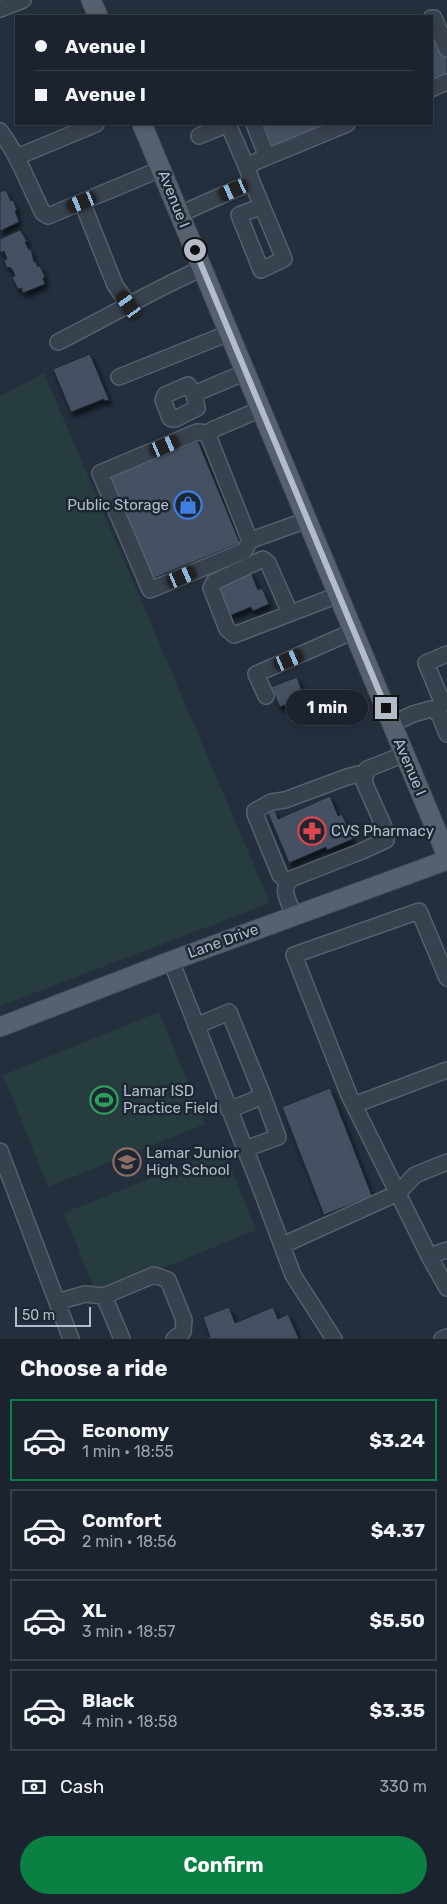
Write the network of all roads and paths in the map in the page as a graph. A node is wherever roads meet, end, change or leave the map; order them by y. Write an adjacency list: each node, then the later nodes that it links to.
1 (23, 0): 3 (street)
2 (91, 0): 4 (main road)
3 (0, 9)
4 (98, 15)
5 (433, 18): 6 (street)
6 (447, 49)
7 (447, 82): 8 (street)
8 (433, 88)
9 (94, 125): 17 (street)
10 (142, 125): 19 (main road, Avenue I)
11 (226, 125): 16 (street)
12 (228, 125): 20 (street)
13 (254, 125): 18 (street)
14 (345, 125): 18 (street)
15 (0, 131): 17 (street)
16 (199, 136)
17 (17, 157): 21 (street)
18 (267, 157): 20 (street)
19 (161, 169): 21 (street); 23 (main road, Avenue I)
20 (250, 175): 22 (street); 23 (street)
21 (82, 202): 25 (street)
22 (262, 206)
23 (180, 214): 24 (main road, Avenue I)
24 (202, 268): 25 (street); 26 (main road, Avenue I)
25 (129, 305): 27 (street)
26 (229, 332): 28 (main road, Avenue I); 29 (street)
27 (58, 342)
28 (246, 372): 30 (street); 31 (main road, Avenue I)
29 (119, 377)
30 (194, 394)
31 (261, 409): 32 (street); 33 (main road, Avenue I)
32 (210, 433): 34 (street); 34 (street)
33 (307, 520): 34 (street); 35 (main road, Avenue I)
34 (252, 538)
35 (338, 595): 36 (street); 37 (main road, Avenue I)
36 (290, 613): 36 (street)
37 (354, 631): 39 (street); 41 (main road, Avenue I)
38 (447, 654): 40 (street)
39 (266, 696)
40 (441, 705): 41 (street); 42 (street)
41 (392, 724): 43 (main road, Avenue I)
42 (446, 730)
43 (405, 754): 44 (street); 45 (main road, Avenue I)
44 (364, 776): 46 (street); 46 (street)
45 (447, 858): 47 (main road, Lane Drive)
46 (287, 882): 47 (street)
47 (294, 915): 48 (main road, Lane Drive)
48 (171, 961): 50 (street); 51 (main road, Lane Drive)
49 (447, 978): 54 (street)
50 (196, 1026): 53 (street); 55 (street)
51 (0, 1027)
52 (447, 1070): 54 (street)
53 (263, 1096): 55 (street); 56 (street)
54 (354, 1105): 59 (street)
55 (229, 1110): 56 (street)
56 (245, 1149): 60 (street)
57 (0, 1151): 65 (street)
58 (447, 1162): 59 (street)
59 (398, 1193): 60 (street); 62 (street)
60 (283, 1245): 70 (street)
61 (447, 1250): 62 (street)
62 (429, 1256): 63 (street)
63 (447, 1288)
64 (104, 1296): 65 (street); 68 (street); 69 (street)
65 (57, 1302): 67 (street)
66 (447, 1337): 71 (street)
67 (71, 1339)
68 (122, 1339)
69 (174, 1339)
70 (334, 1339)
71 (442, 1339)

